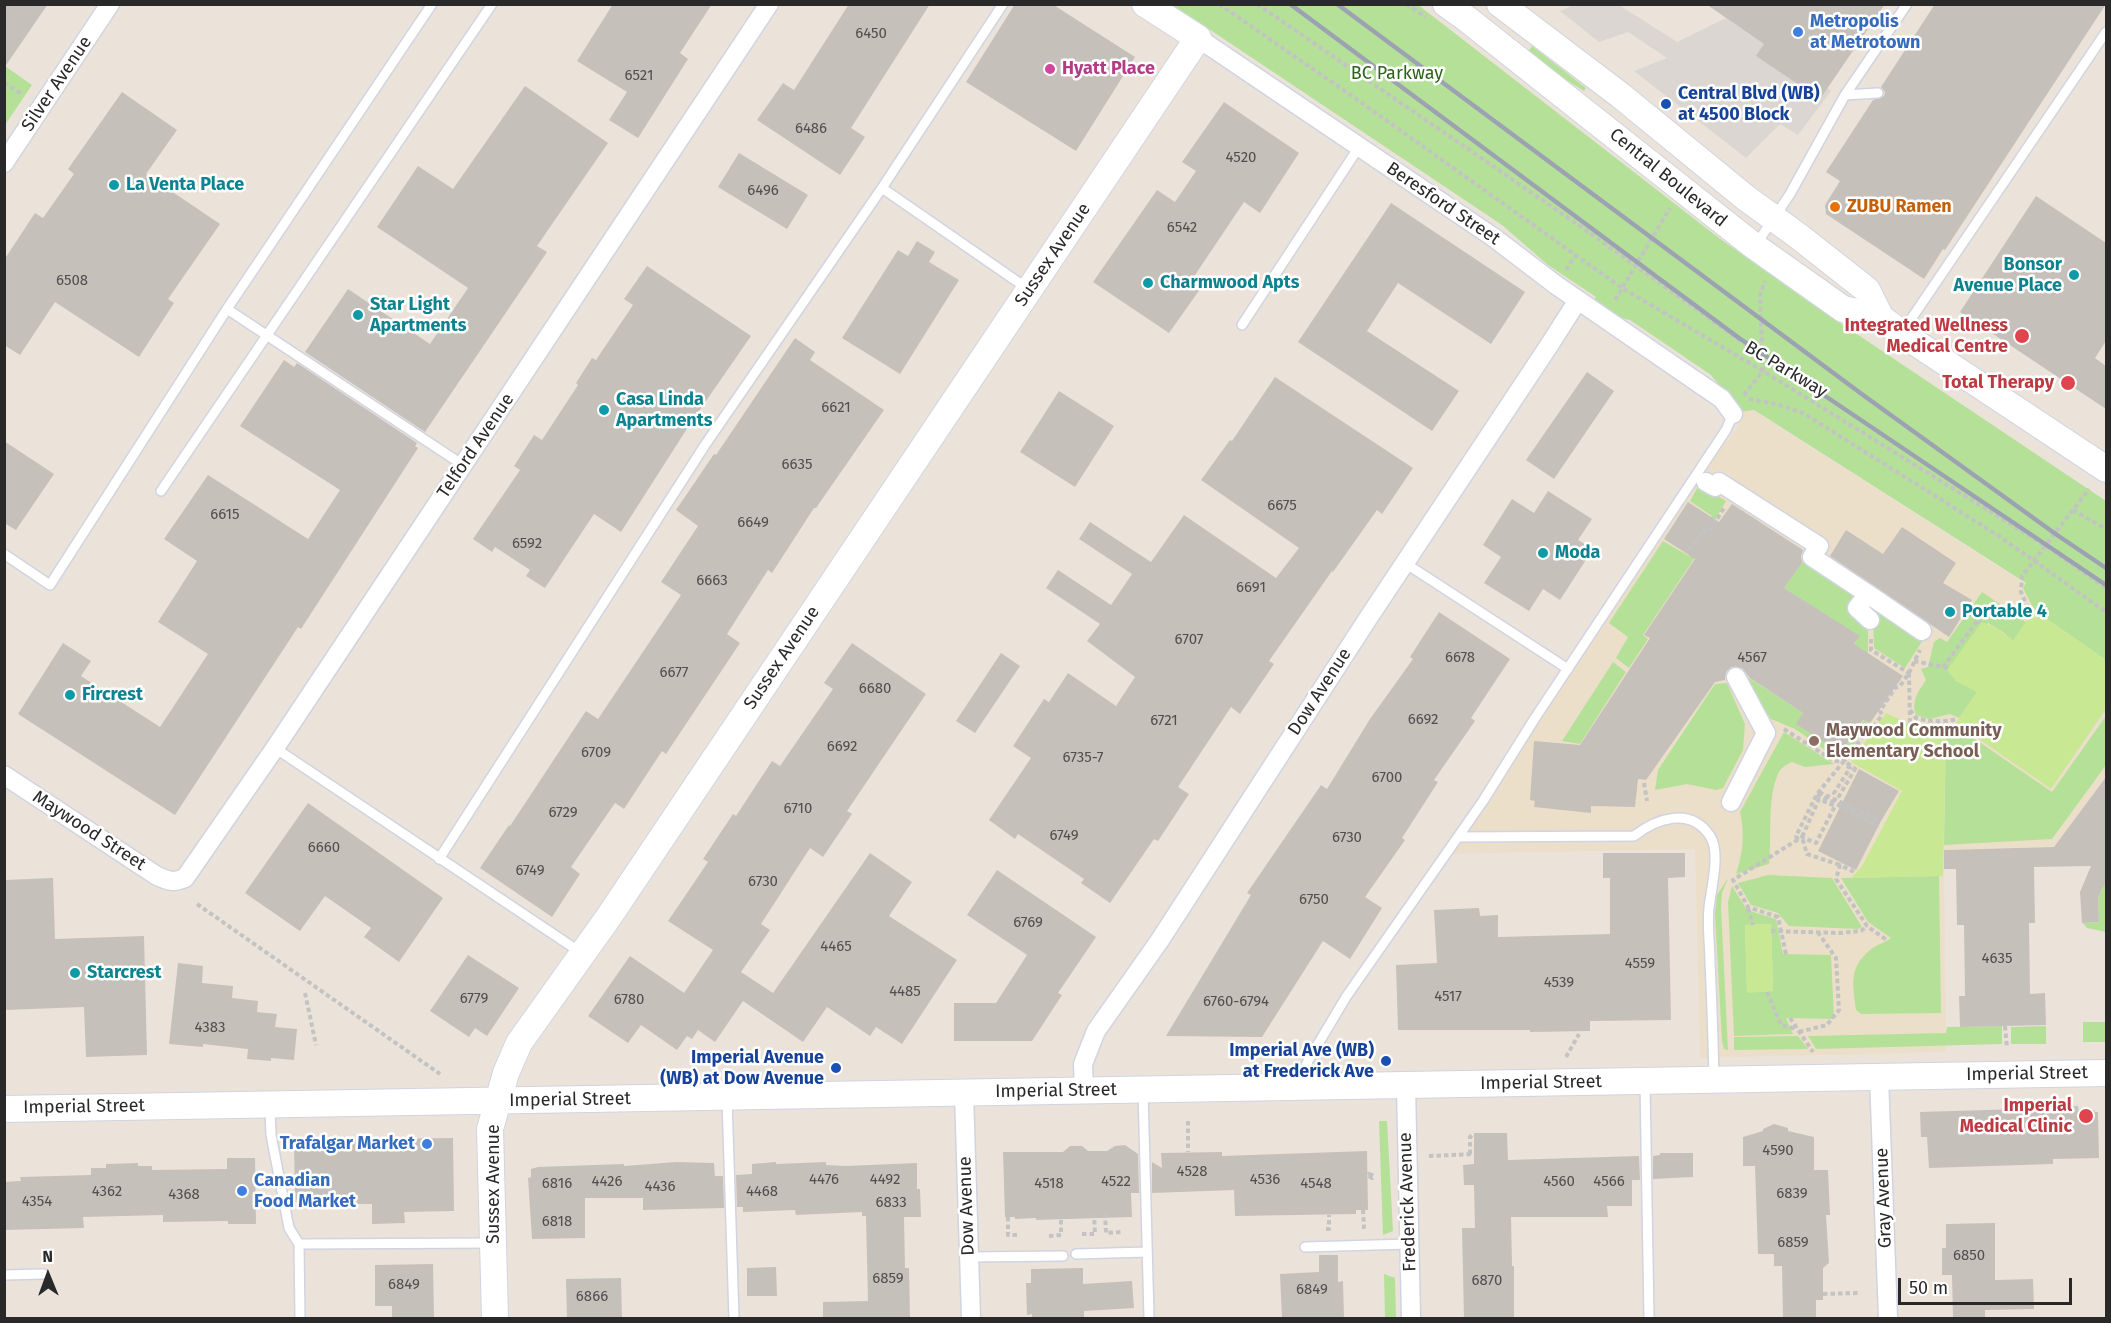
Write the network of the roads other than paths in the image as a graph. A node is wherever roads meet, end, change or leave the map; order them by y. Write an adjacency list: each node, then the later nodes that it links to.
1 (110, 4): 15 (street, Silver Avenue)
2 (432, 4): 21 (lane)
3 (492, 4): 25 (lane)
4 (770, 4): 27 (street, Telford Avenue)
5 (1003, 4): 16 (lane)
6 (1145, 4): 11 (street, Beresford Street)
7 (1500, 4): 17 (street, Central Boulevard)
8 (1907, 4): 13 (lane)
9 (1462, 12): 18 (street, Central Boulevard)
10 (2106, 32): 24 (lane)
11 (1198, 38): 14 (street, Beresford Street); 19 (street, Sussex Avenue)
12 (1878, 93): 13 (lane)
13 (1845, 95): 17 (lane)
14 (1359, 147): 20 (street, Beresford Street); 23 (lane)
15 (4, 163)
16 (882, 188): 19 (lane); 42 (lane)
17 (1774, 218): 18 (lane); 22 (street, Central Boulevard)
18 (1754, 246): 22 (street, Central Boulevard)
19 (1030, 290): 44 (street, Sussex Avenue)
20 (1578, 300): 26 (street, Beresford Street); 32 (street, Dow Avenue)
21 (227, 309): 25 (lane); 31 (lane)
22 (1881, 318): 24 (street, Central Boulevard)
23 (1242, 325)
24 (1901, 333): 28 (street, Central Boulevard)
25 (266, 335): 27 (lane); 30 (lane)
26 (1733, 414): 36 (lane)
27 (464, 465): 38 (street, Telford Avenue)
28 (2106, 469)
29 (1706, 482): 33 (street)
30 (161, 491)
31 (4, 554)
32 (1405, 563): 36 (lane); 52 (street, Dow Avenue)
33 (1868, 594): 34 (street); 35 (street)
34 (1870, 620)
35 (1922, 631)
36 (1569, 669): 41 (lane)
37 (1736, 677): 40 (street)
38 (275, 748): 42 (lane); 43 (street, Telford Avenue)
39 (4, 776): 43 (street, Maywood Street)
40 (1731, 802)
41 (1458, 837): 47 (lane); 50 (lane)
42 (439, 859): 44 (lane)
43 (176, 882)
44 (583, 954): 55 (street, Sussex Avenue)
45 (2106, 1073): 46 (street, Imperial Street)
46 (1879, 1077): 47 (street, Imperial Street); 75 (street, Gray Avenue)
47 (1714, 1080): 48 (street, Imperial Street)
48 (1645, 1081): 49 (street, Imperial Street); 74 (lane)
49 (1406, 1086): 50 (street, Imperial Street); 60 (street, Frederick Avenue)
50 (1296, 1087): 51 (street, Imperial Street)
51 (1143, 1089): 52 (street, Imperial Street); 62 (lane)
52 (1084, 1091): 53 (street, Imperial Street)
53 (964, 1093): 54 (street, Imperial Street); 65 (street, Dow Avenue)
54 (727, 1097): 55 (street, Imperial Street); 70 (lane)
55 (499, 1101): 56 (street, Imperial Street); 58 (street, Sussex Avenue)
56 (270, 1104): 57 (street, Imperial Street); 59 (lane)
57 (4, 1108)
58 (493, 1242): 59 (lane); 69 (street, Sussex Avenue)
59 (300, 1244): 68 (lane)
60 (1409, 1244): 61 (lane); 73 (street, Frederick Avenue)
61 (1305, 1247)
62 (1147, 1252): 63 (lane); 72 (lane)
63 (1076, 1254)
64 (1064, 1256): 65 (lane)
65 (969, 1257): 71 (street, Dow Avenue)
66 (43, 1274): 67 (lane)
67 (4, 1275)
68 (300, 1318)
69 (495, 1318)
70 (734, 1318)
71 (971, 1318)
72 (1149, 1318)
73 (1411, 1318)
74 (1649, 1318)
75 (1888, 1318)

